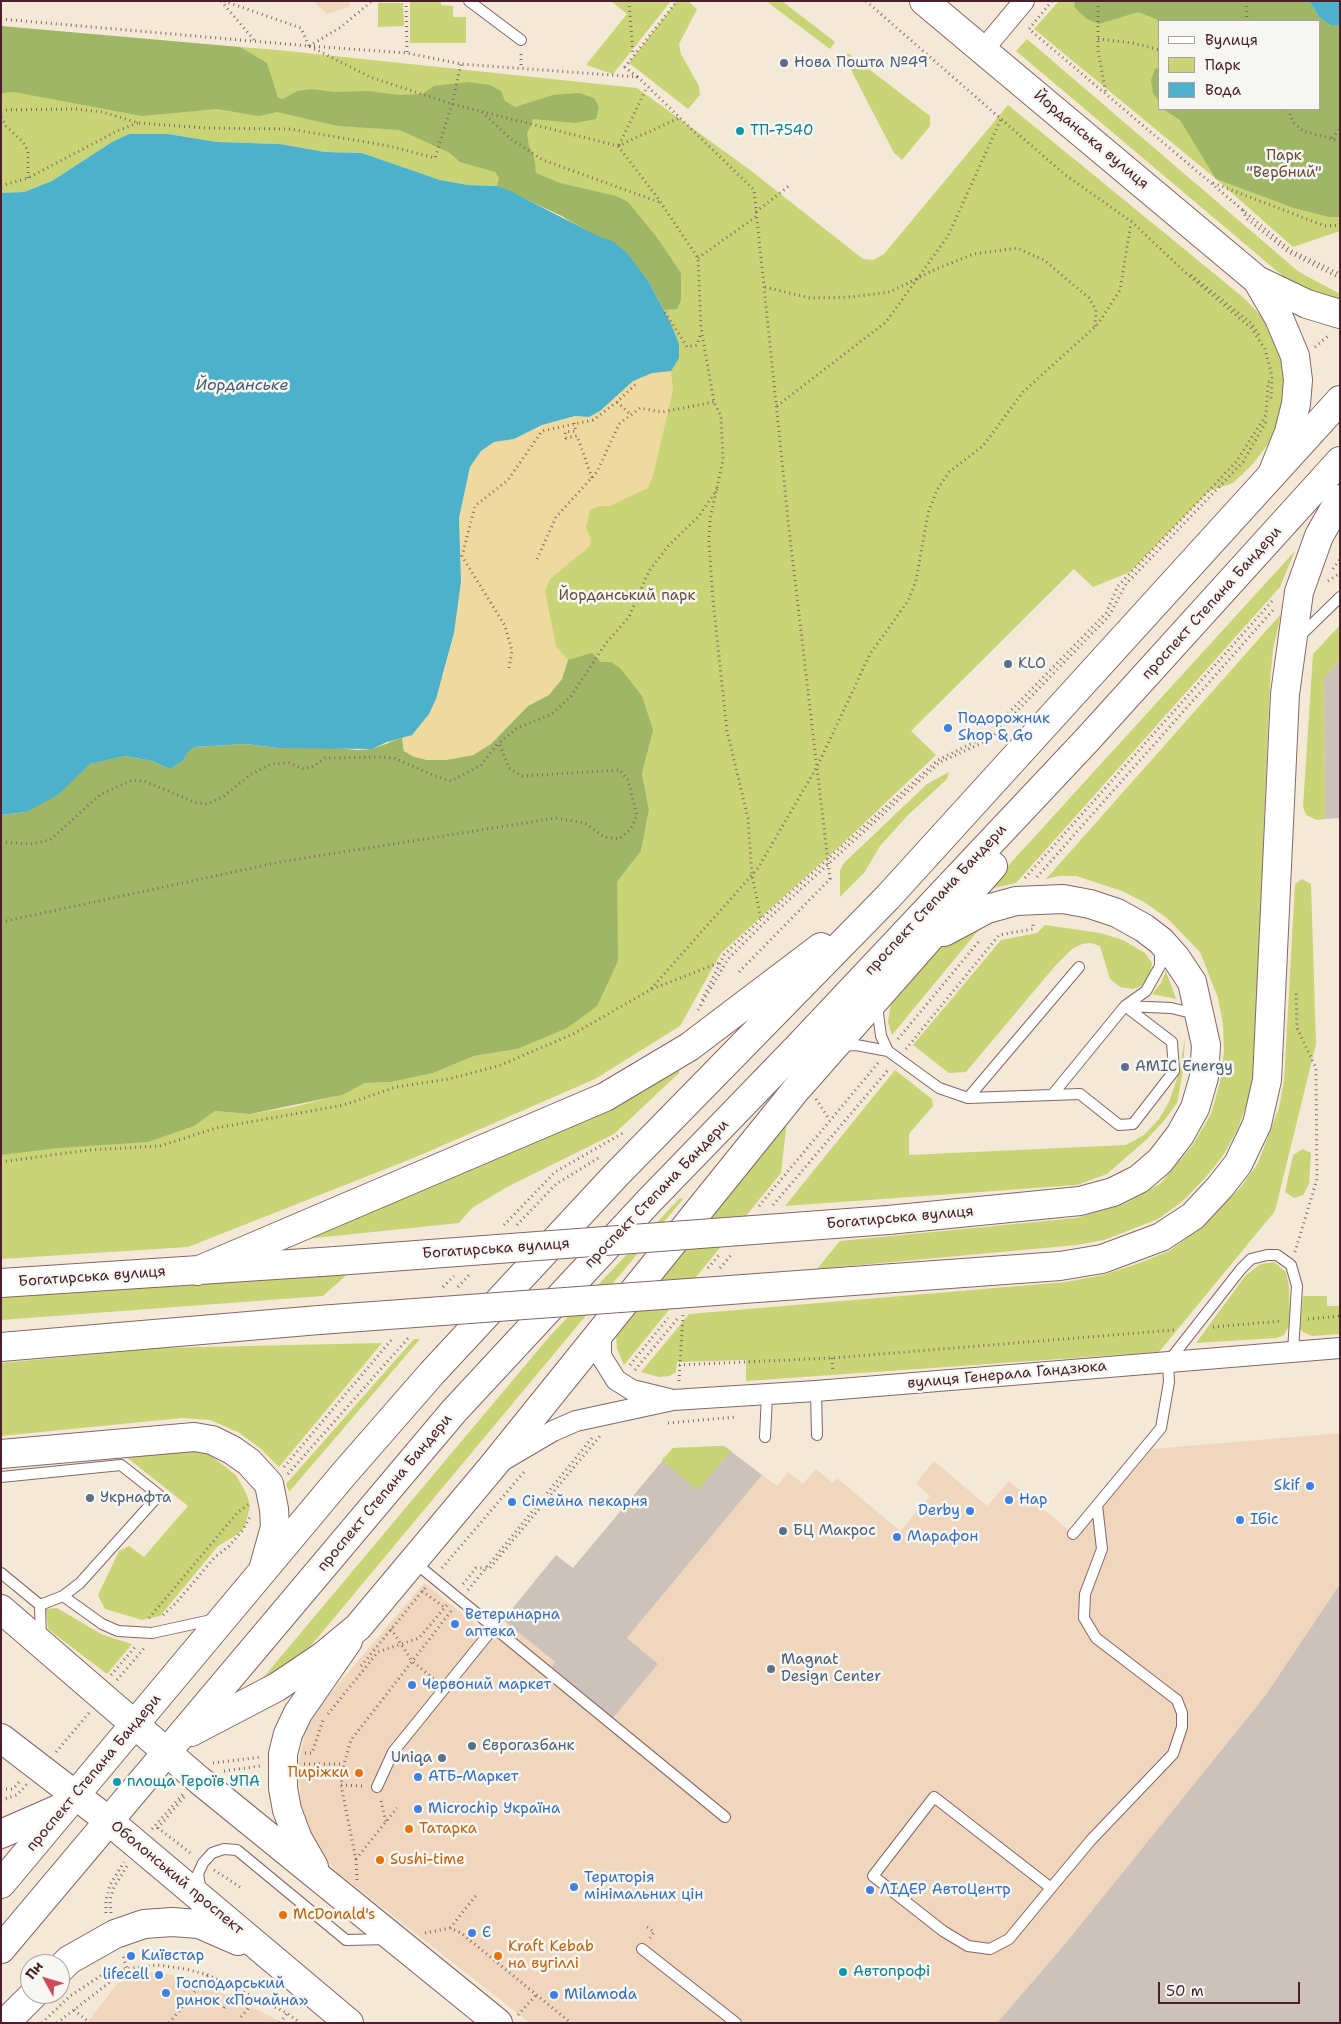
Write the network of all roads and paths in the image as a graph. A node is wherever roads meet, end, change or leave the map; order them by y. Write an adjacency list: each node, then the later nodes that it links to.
1 (222, 1): 17 (path); 18 (path)
2 (372, 1): 18 (path)
3 (406, 1): 21 (path)
4 (469, 1): 16 (lane)
5 (628, 1): 22 (path)
6 (677, 1): 22 (path)
7 (866, 1): 33 (path)
8 (924, 1): 20 (main road, Йорданська вулиця)
9 (1024, 1): 20 (street)
10 (1052, 1): 26 (path)
11 (1098, 1): 15 (path)
12 (1246, 1): 14 (path)
13 (1, 19): 17 (path)
14 (1247, 20)
15 (1098, 39): 19 (path); 26 (path)
16 (521, 40)
17 (255, 42): 18 (path)
18 (309, 46): 21 (path); 27 (path)
19 (1158, 49)
20 (984, 50): 50 (main road, Йорданська вулиця)
21 (407, 53): 23 (path)
22 (633, 55): 24 (path)
23 (461, 64): 24 (path); 27 (path)
24 (638, 77): 25 (path)
25 (647, 87): 32 (path); 38 (path)
26 (1106, 94): 40 (path)
27 (452, 104): 30 (path); 34 (path)
28 (1, 110): 34 (path)
29 (1288, 110): 36 (path)
30 (482, 111): 38 (path); 43 (path)
31 (1, 117): 39 (path)
32 (680, 118): 38 (path); 44 (path)
33 (1001, 118): 45 (path); 49 (path)
34 (138, 123): 39 (path)
35 (1340, 129): 36 (path)
36 (1332, 138): 37 (path)
37 (1340, 141)
38 (618, 146): 43 (path)
39 (28, 178): 42 (path)
40 (1209, 181): 46 (path); 48 (path)
41 (790, 185): 44 (path)
42 (1, 186)
43 (661, 202): 47 (path)
44 (757, 214): 47 (path); 51 (path)
45 (1132, 222): 54 (path); 57 (path)
46 (1340, 225)
47 (698, 258): 55 (path)
48 (1340, 276)
49 (918, 278): 51 (path); 54 (path); 62 (path)
50 (1257, 280): 53 (main road, Йорданська вулиця); 56 (main road, Йорданська вулиця)
51 (765, 287): 62 (path)
52 (664, 312): 55 (path)
53 (1337, 322): 56 (path)
54 (1095, 327): 80 (path)
55 (701, 328): 61 (path)
56 (1296, 364): 66 (main road, Йорданська вулиця)
57 (1272, 380): 83 (path); 84 (path)
58 (638, 382): 60 (path)
59 (1340, 400): 66 (main road, проспект Степана Бандери)
60 (617, 402): 63 (path); 64 (path)
61 (714, 402): 63 (path); 68 (path)
62 (777, 406): 80 (path)
63 (631, 415): 67 (path)
64 (574, 423): 67 (path); 77 (path)
65 (1340, 461): 78 (main road, проспект Степана Бандери)
66 (1271, 476): 88 (main road, проспект Степана Бандери)
67 (592, 478): 70 (path)
68 (718, 488): 79 (path); 87 (path)
69 (1340, 498): 74 (main road)
70 (538, 559)
71 (1339, 561): 72 (path)
72 (1331, 572)
73 (1340, 573): 74 (path)
74 (1290, 592): 76 (main road); 89 (path); 89 (path)
75 (1340, 597): 76 (lane)
76 (1290, 646): 131 (main road, bridge)
77 (509, 668)
78 (1087, 740): 94 (main road); 173 (main road, проспект Степана Бандери)
79 (499, 742): 81 (path); 91 (path)
80 (818, 765): 82 (path); 87 (path)
81 (1, 842)
82 (828, 853): 83 (path); 85 (path)
83 (833, 855): 84 (path); 85 (path)
84 (837, 858): 86 (path)
85 (828, 859): 86 (path); 90 (path)
86 (829, 865): 95 (path); 98 (path)
87 (752, 875): 90 (path); 99 (path)
88 (888, 897): 122 (main road); 152 (main road, проспект Степана Бандери)
89 (1024, 900): 93 (main road, Богатирська вулиця); 94 (main road, Богатирська вулиця); 108 (path)
90 (761, 919): 96 (path)
91 (1, 922)
92 (981, 938): 107 (path)
93 (1161, 941): 101 (lane); 103 (main road, Богатирська вулиця)
94 (927, 942): 100 (main road)
95 (728, 959): 96 (path); 104 (path)
96 (721, 962): 99 (path); 102 (path)
97 (1079, 967): 111 (lane)
98 (738, 973)
99 (650, 990): 116 (path)
100 (876, 1000): 106 (main road); 107 (lane)
101 (1125, 1006): 103 (lane); 109 (lane); 109 (lane)
102 (696, 1011)
103 (1201, 1015): 122 (main road, Богатирська вулиця, bridge)
104 (693, 1019)
105 (1297, 1028): 120 (path)
106 (836, 1046): 107 (lane); 129 (main road)
107 (888, 1050): 108 (lane)
108 (898, 1058): 111 (lane); 117 (path)
109 (1053, 1094): 111 (lane)
110 (816, 1098): 112 (path)
111 (968, 1098)
112 (829, 1119)
113 (627, 1134): 114 (path)
114 (621, 1141)
115 (606, 1153): 118 (path)
116 (1, 1162)
117 (769, 1209)
118 (515, 1227)
119 (738, 1246): 123 (path)
120 (1291, 1265): 127 (lane); 128 (lane)
121 (474, 1270): 125 (path)
122 (197, 1271): 124 (main road, Богатирська вулиця)
123 (714, 1276)
124 (1, 1283)
125 (453, 1291)
126 (1340, 1316): 127 (path)
127 (1296, 1320): 128 (path); 133 (lane)
128 (1194, 1328): 134 (lane); 135 (path)
129 (601, 1333): 136 (street, вулиця Генерала Гандзюка); 146 (main road)
130 (412, 1334): 148 (path)
131 (1, 1347)
132 (1340, 1348): 133 (street, вулиця Генерала Гандзюка)
133 (1293, 1352): 134 (street, вулиця Генерала Гандзюка)
134 (1168, 1362): 138 (street, вулиця Генерала Гандзюка); 149 (lane)
135 (679, 1365): 136 (path); 137 (path)
136 (624, 1385): 137 (street, вулиця Генерала Гандзюка)
137 (676, 1391): 139 (street, вулиця Генерала Гандзюка); 140 (street, вулиця Генерала Гандзюка)
138 (816, 1391): 139 (street, вулиця Генерала Гандзюка); 141 (lane)
139 (767, 1395): 142 (lane)
140 (606, 1421): 143 (path); 146 (street, вулиця Генерала Гандзюка); 156 (path)
141 (817, 1435)
142 (765, 1437)
143 (594, 1442)
144 (1, 1454): 145 (main road)
145 (61, 1459): 147 (lane); 148 (main road); 155 (lane)
146 (492, 1467): 151 (main road)
147 (1, 1477)
148 (262, 1496): 152 (main road); 161 (path); 165 (path)
149 (1097, 1505): 150 (lane); 190 (lane)
150 (1073, 1534)
151 (413, 1562): 156 (lane); 163 (main road)
152 (263, 1570): 160 (main road, проспект Степана Бандери)
153 (1, 1573): 157 (lane)
154 (422, 1591): 159 (path)
155 (64, 1596): 157 (lane); 165 (lane)
156 (460, 1599): 159 (path); 162 (lane)
157 (40, 1605): 166 (lane)
158 (1, 1609): 166 (main road)
159 (450, 1612): 168 (path)
160 (224, 1617): 165 (lane); 171 (main road, проспект Степана Бандери)
161 (146, 1622)
162 (494, 1626): 170 (lane); 183 (lane)
163 (358, 1627): 173 (main road); 188 (main road)
164 (391, 1629): 168 (path)
165 (152, 1633): 169 (path)
166 (41, 1642): 169 (main road)
167 (136, 1645): 169 (path)
168 (412, 1661): 170 (path); 175 (path)
169 (106, 1687): 171 (main road); 176 (path)
170 (444, 1687): 178 (lane)
171 (135, 1724): 173 (main road); 181 (main road, проспект Степана Бандери)
172 (1, 1738): 176 (main road, Оболонський проспект)
173 (172, 1745): 184 (main road, проспект Степана Бандери); 188 (main road)
174 (304, 1764): 175 (path)
175 (344, 1764): 177 (path)
176 (32, 1772): 179 (path); 180 (path); 181 (main road, Оболонський проспект)
177 (341, 1785): 178 (path); 185 (path)
178 (378, 1787): 185 (path)
179 (1, 1789)
180 (1, 1800)
181 (71, 1800): 184 (main road, Оболонський проспект); 186 (main road); 189 (main road, проспект Степана Бандери)
182 (397, 1808): 185 (path)
183 (725, 1817)
184 (109, 1821): 192 (main road, Оболонський проспект); 198 (main road, проспект Степана Бандери)
185 (386, 1822)
186 (1, 1834)
187 (126, 1866): 193 (path)
188 (320, 1880): 196 (main road)
189 (1, 1884)
190 (1052, 1888): 190 (lane)
191 (478, 1893): 194 (path)
192 (211, 1907): 196 (lane); 202 (main road, Оболонський проспект)
193 (111, 1914)
194 (450, 1928): 195 (path); 205 (path)
195 (422, 1934)
196 (393, 1939): 212 (main road)
197 (642, 1949): 222 (lane)
198 (1, 1950)
199 (120, 1950): 201 (path)
200 (70, 1959): 202 (main road)
201 (127, 1969): 203 (path); 209 (path); 214 (path)
202 (286, 1971): 220 (main road, Оболонський проспект)
203 (208, 1975): 204 (path); 217 (path)
204 (238, 1988): 206 (path); 208 (path)
205 (536, 1995): 212 (path); 221 (path)
206 (257, 1998): 210 (path); 211 (path)
207 (24, 2004): 213 (main road)
208 (224, 2008)
209 (74, 2010): 215 (path); 216 (path)
210 (287, 2013): 218 (path); 219 (path)
211 (241, 2017)
212 (507, 2020)
213 (5, 2023)
214 (42, 2023)
215 (57, 2023)
216 (90, 2023)
217 (169, 2023)
218 (280, 2023)
219 (300, 2023)
220 (349, 2023)
221 (571, 2023)
222 (736, 2023)

